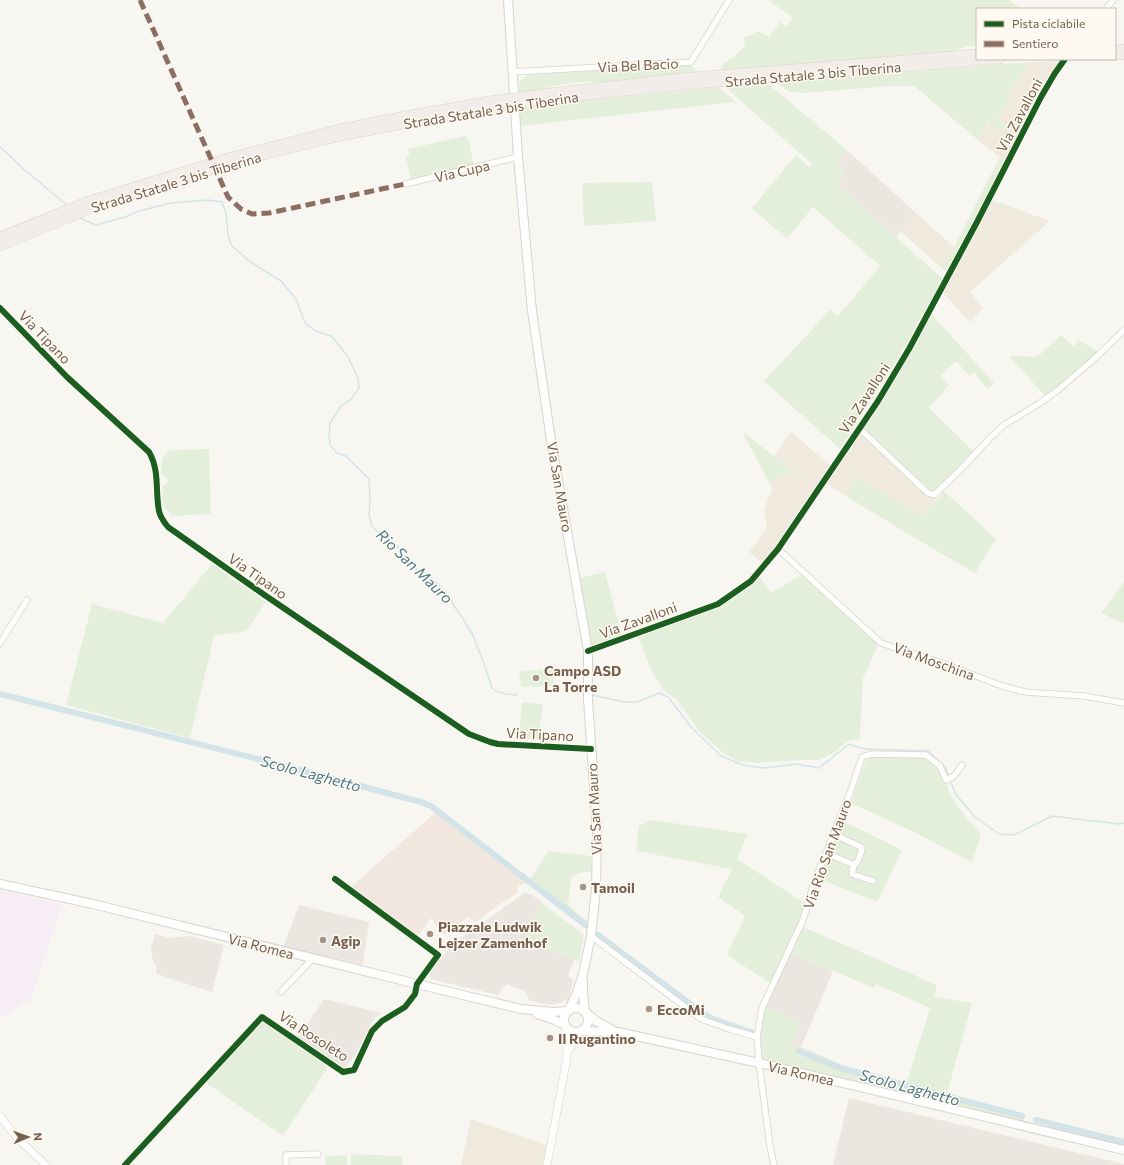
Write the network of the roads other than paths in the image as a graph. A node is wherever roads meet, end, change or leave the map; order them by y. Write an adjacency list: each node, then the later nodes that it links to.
1 (508, 0): 8 (main road, Via San Mauro)
2 (729, 0): 8 (street, Via Bel Bacio)
3 (1113, 0): 4 (street)
4 (1107, 8)
5 (976, 54): 9 (highway, Strada Statale 3 bis Tiberina)
6 (985, 60): 9 (highway, Strada Statale 3 bis Tiberina)
7 (1064, 60): 17 (street, Via Zavalloni)
8 (512, 72): 10 (main road, Via San Mauro)
9 (787, 73): 12 (highway, Strada Statale 3 bis Tiberina, bridge)
10 (518, 157): 11 (street, Via Cupa); 21 (main road, Via San Mauro)
11 (405, 184)
12 (63, 215): 13 (highway, Strada Statale 3 bis Tiberina); 14 (highway, Strada Statale 3 bis Tiberina)
13 (0, 237)
14 (0, 246)
15 (0, 308): 23 (street, Via Tipano)
16 (1124, 330): 17 (street)
17 (859, 428): 18 (street, Via Zavalloni)
18 (778, 549): 21 (street, Via Zavalloni); 22 (street, Via Moschina)
19 (27, 600): 20 (street)
20 (0, 643)
21 (588, 651): 23 (main road, Via San Mauro)
22 (1124, 703)
23 (591, 749): 31 (main road, Via San Mauro)
24 (962, 765): 25 (street, Via Rio San Mauro)
25 (833, 834): 26 (street, Via Rio San Mauro); 27 (street)
26 (826, 853): 27 (street); 42 (street, Via Rio San Mauro)
27 (854, 865): 29 (street)
28 (335, 879): 34 (street, Via Rosoleto)
29 (873, 881)
30 (0, 884): 32 (main road, Via Romea)
31 (591, 936): 33 (main road, Via San Mauro); 42 (street)
32 (313, 958): 34 (main road, Via Romea); 35 (street)
33 (583, 974): 37 (main road, Via San Mauro); 38 (main road, Via San Mauro)
34 (417, 984): 36 (main road, Via Romea); 49 (street, Via Rosoleto)
35 (281, 992)
36 (521, 1009): 37 (main road, Via Romea); 39 (main road, Via Romea)
37 (568, 1010): 38 (main road); 39 (main road)
38 (586, 1012): 40 (main road); 41 (main road, Via Romea)
39 (565, 1026): 40 (main road); 43 (street)
40 (581, 1032): 41 (main road, Via Romea); 43 (street)
41 (618, 1032): 44 (main road, Via Romea)
42 (756, 1037): 44 (street, Via Rio San Mauro)
43 (566, 1058): 51 (street)
44 (759, 1063): 46 (main road, Via Romea); 52 (street, Via Rio San Mauro)
45 (0, 1116): 48 (street)
46 (1124, 1150)
47 (318, 1154): 50 (street)
48 (46, 1165)
49 (125, 1165)
50 (286, 1165)
51 (547, 1165)
52 (774, 1165)

